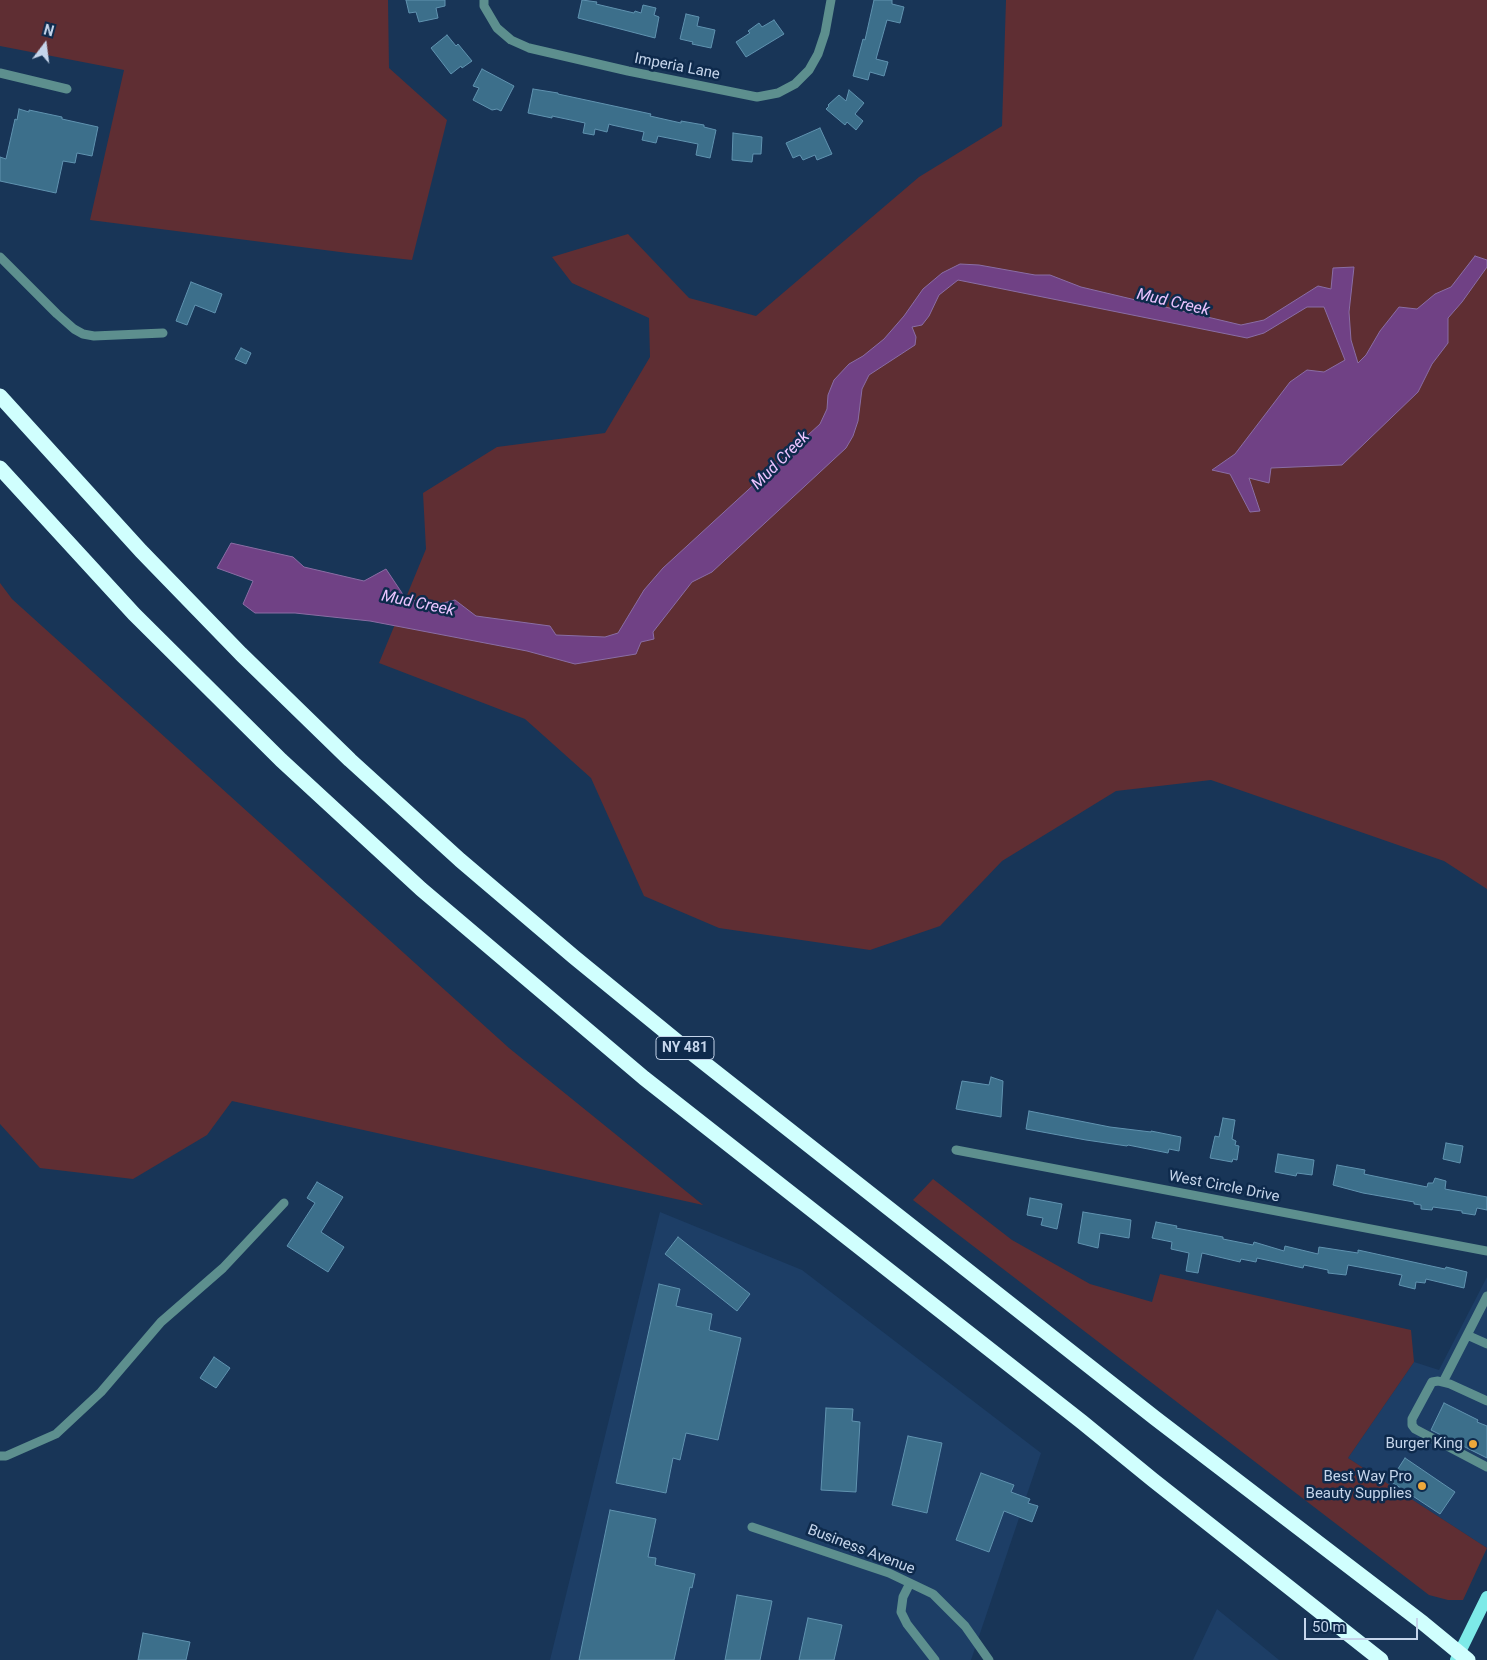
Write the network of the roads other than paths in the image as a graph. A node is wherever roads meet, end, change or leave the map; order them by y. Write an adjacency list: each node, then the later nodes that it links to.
1 (484, 0): 2 (street, Imperia Lane)
2 (831, 0)
3 (0, 73): 4 (street)
4 (67, 89)
5 (0, 257): 6 (street)
6 (163, 333)
7 (2, 404): 26 (highway, NY 481)
8 (0, 468): 24 (highway, NY 481)
9 (956, 1150): 11 (street, West Circle Drive)
10 (284, 1203): 17 (street)
11 (1487, 1251)
12 (1487, 1296): 13 (street)
13 (1467, 1335): 14 (street); 15 (street)
14 (1487, 1344)
15 (1443, 1382): 16 (street); 18 (street)
16 (1487, 1401)
17 (0, 1456)
18 (1487, 1467)
19 (752, 1527): 20 (street, Business Avenue)
20 (910, 1583): 22 (street); 23 (street, Business Avenue)
21 (1487, 1597): 25 (main road)
22 (934, 1660)
23 (989, 1660)
24 (1381, 1660)
25 (1456, 1660)
26 (1468, 1660)

